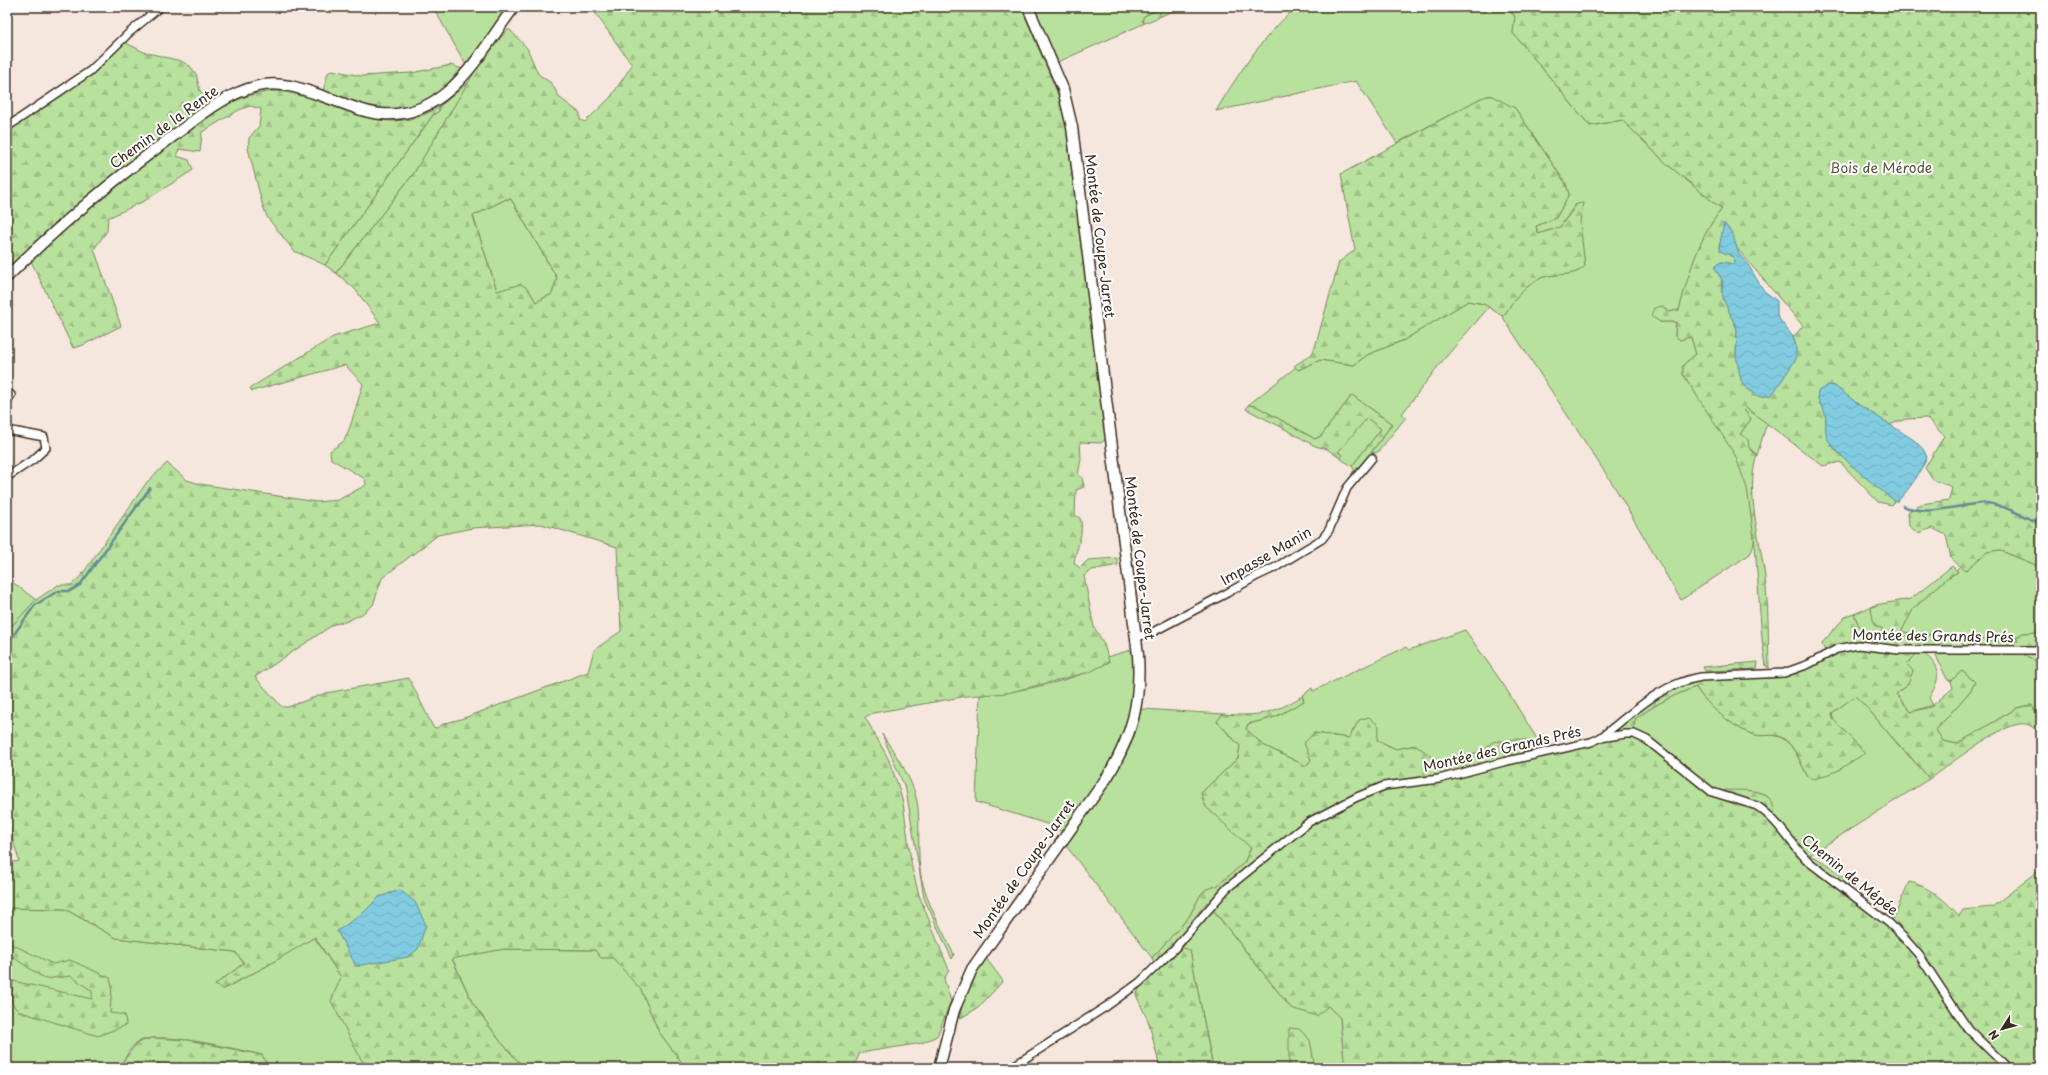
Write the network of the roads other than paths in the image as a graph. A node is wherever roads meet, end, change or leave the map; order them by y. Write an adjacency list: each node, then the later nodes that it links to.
1 (160, 7): 4 (street)
2 (514, 7): 5 (main road, Chemin de la Rente)
3 (1028, 7): 9 (main road, Montée de Coupe-Jarret)
4 (7, 128)
5 (7, 277)
6 (7, 430): 8 (street)
7 (1372, 458): 9 (street, Impasse Manin)
8 (7, 478)
9 (1136, 637): 12 (main road, Montée de Coupe-Jarret)
10 (2041, 650): 11 (street, Montée des Grands Prés)
11 (1600, 738): 13 (street, Montée des Grands Prés); 14 (street, Chemin de Mépée)
12 (939, 1068)
13 (1010, 1068)
14 (2008, 1068)

